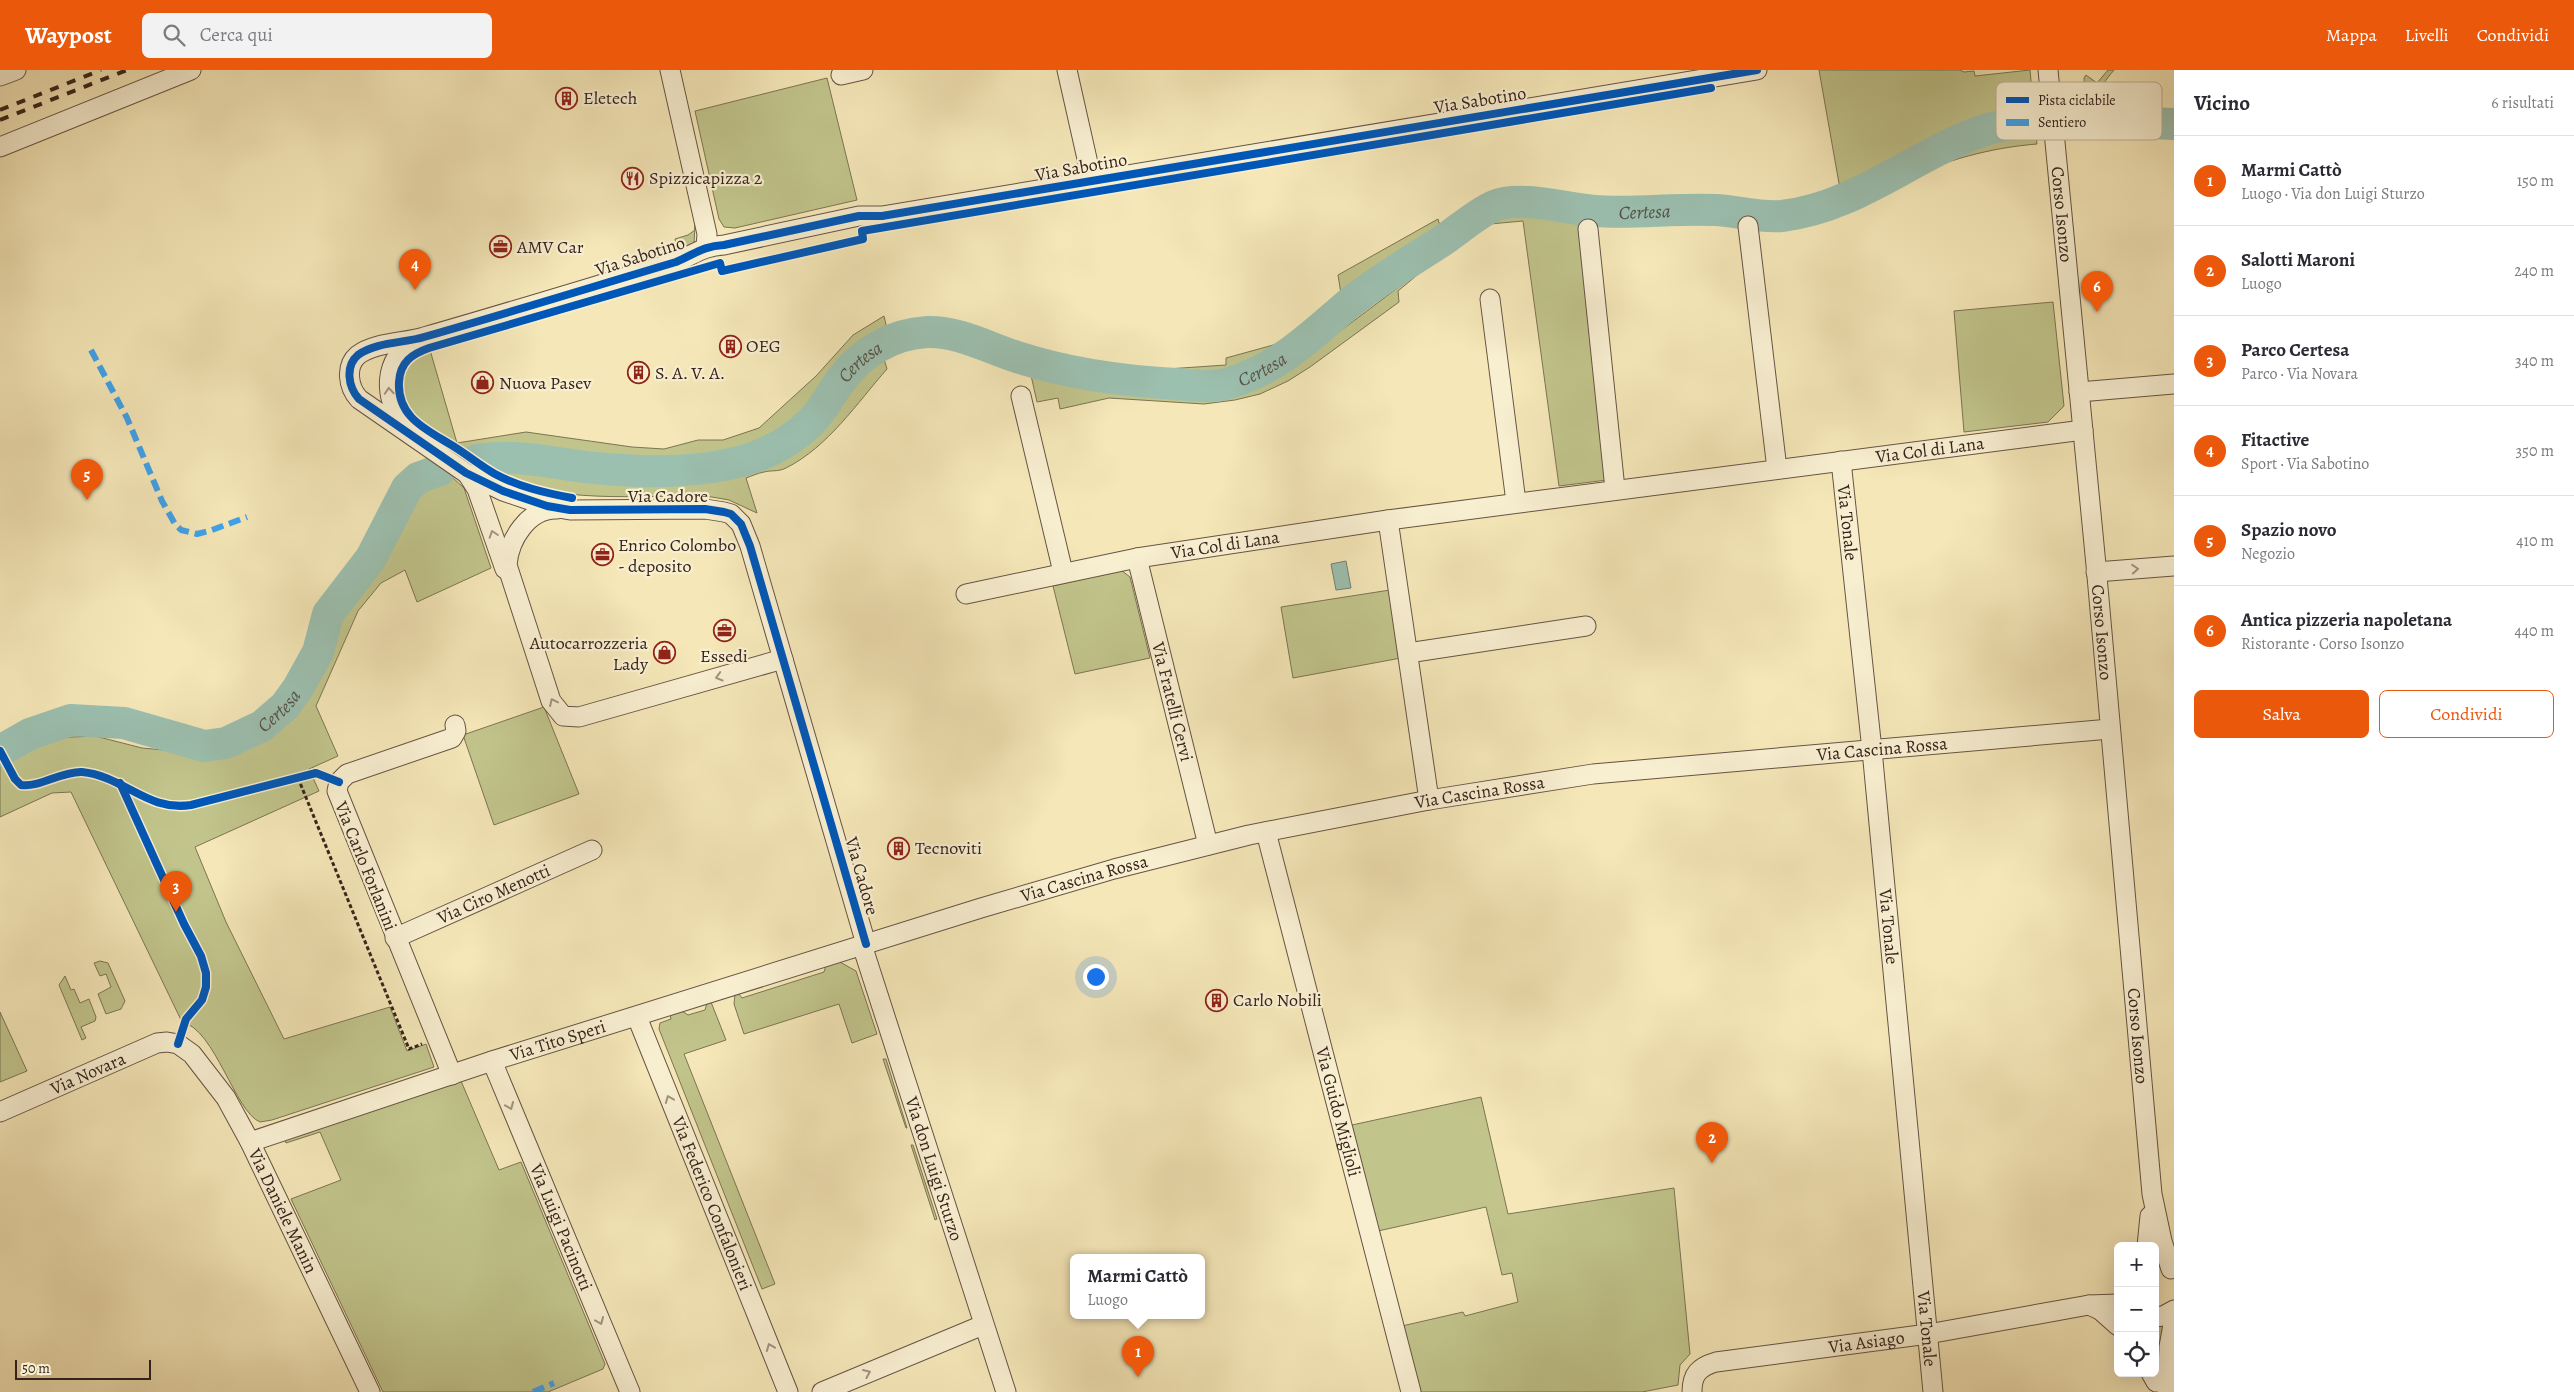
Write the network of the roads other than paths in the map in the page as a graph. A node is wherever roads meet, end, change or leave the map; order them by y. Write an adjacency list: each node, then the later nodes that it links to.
1 (16, 70): 8 (street)
2 (191, 70): 10 (street)
3 (670, 70): 14 (street)
4 (863, 70): 7 (street)
5 (1067, 70): 11 (street)
6 (1756, 70): 11 (street, Via Sabotino)
7 (840, 75)
8 (0, 76)
9 (2054, 140): 18 (street, Corso Isonzo)
10 (4, 145)
11 (1092, 181): 14 (street, Via Sabotino)
12 (1748, 226): 23 (street)
13 (1588, 229): 25 (street)
14 (706, 246): 16 (street, Via Sabotino)
15 (1490, 299): 26 (street)
16 (422, 338): 21 (street, Via Cadore, one-way to 16); 21 (street, Via Cadore)
17 (2174, 384): 18 (street)
18 (2079, 392): 20 (street, Corso Isonzo)
19 (1021, 396): 31 (street)
20 (2083, 430): 22 (street, Via Col di Lana); 32 (street, Corso Isonzo)
21 (410, 433): 24 (street, Via Cadore)
22 (1840, 461): 23 (street, Via Col di Lana); 40 (street, Via Tonale)
23 (1777, 469): 25 (street, Via Col di Lana)
24 (473, 479): 27 (street, Via Cadore); 33 (street, one-way to 24)
25 (1615, 489): 26 (street, Via Col di Lana)
26 (1516, 502): 28 (street, Via Col di Lana)
27 (558, 509): 33 (street, Via Cadore); 37 (street, Via Cadore)
28 (1388, 520): 29 (street, Via Col di Lana); 36 (street)
29 (1137, 558): 31 (street, Via Col di Lana); 43 (street, Via Fratelli Cervi)
30 (2174, 566): 32 (street, one-way to 30)
31 (1063, 572): 34 (street, Via Col di Lana)
32 (2096, 572): 39 (street, Corso Isonzo)
33 (510, 579): 37 (street, Via Cadore, one-way to 33)
34 (966, 594)
35 (1586, 626): 36 (street)
36 (1408, 654): 41 (street)
37 (783, 659): 46 (street, Via Cadore)
38 (455, 725): 45 (street, Via Carlo Forlanini)
39 (2110, 729): 40 (street, Via Cascina Rossa); 53 (street, Corso Isonzo)
40 (1872, 750): 41 (street, Via Cascina Rossa); 64 (street, Via Tonale)
41 (1429, 800): 42 (street, Via Cascina Rossa)
42 (1266, 832): 43 (street, Via Cascina Rossa); 71 (street, Via Guido Miglioli)
43 (1208, 845): 46 (street, Via Cascina Rossa)
44 (592, 850): 45 (street, Via Ciro Menotti)
45 (396, 938): 50 (street, Via Carlo Forlanini)
46 (864, 944): 47 (street, Via Tito Speri); 63 (street, Via don Luigi Sturzo)
47 (637, 1017): 49 (street, Via Tito Speri); 68 (street, Via Federico Confalonieri, one-way to 47)
48 (178, 1044): 51 (street, Via Novara); 52 (street, Via Daniele Manin)
49 (492, 1061): 50 (street, Via Tito Speri); 67 (street, Via Luigi Pacinotti, one-way to 67)
50 (452, 1075): 52 (street, Via Tito Speri)
51 (0, 1112)
52 (250, 1142): 66 (street, Via Daniele Manin)
53 (2152, 1194): 54 (street, Corso Isonzo); 55 (street, Corso Isonzo)
54 (2147, 1242)
55 (2167, 1268)
56 (2114, 1297): 58 (street, Via Asiago)
57 (2114, 1304): 58 (street, Via Asiago)
58 (2090, 1306): 62 (street); 64 (street, Via Asiago)
59 (2174, 1310): 60 (street)
60 (2159, 1316)
61 (2174, 1319): 65 (street)
62 (2114, 1322)
63 (983, 1325): 69 (street, one-way to 63); 70 (street, Via don Luigi Sturzo)
64 (1928, 1334): 72 (street, Via Asiago); 73 (street, Via Tonale)
65 (2157, 1383)
66 (370, 1392)
67 (630, 1392)
68 (788, 1392)
69 (822, 1392)
70 (1006, 1392)
71 (1411, 1392)
72 (1692, 1392)
73 (1933, 1392)

